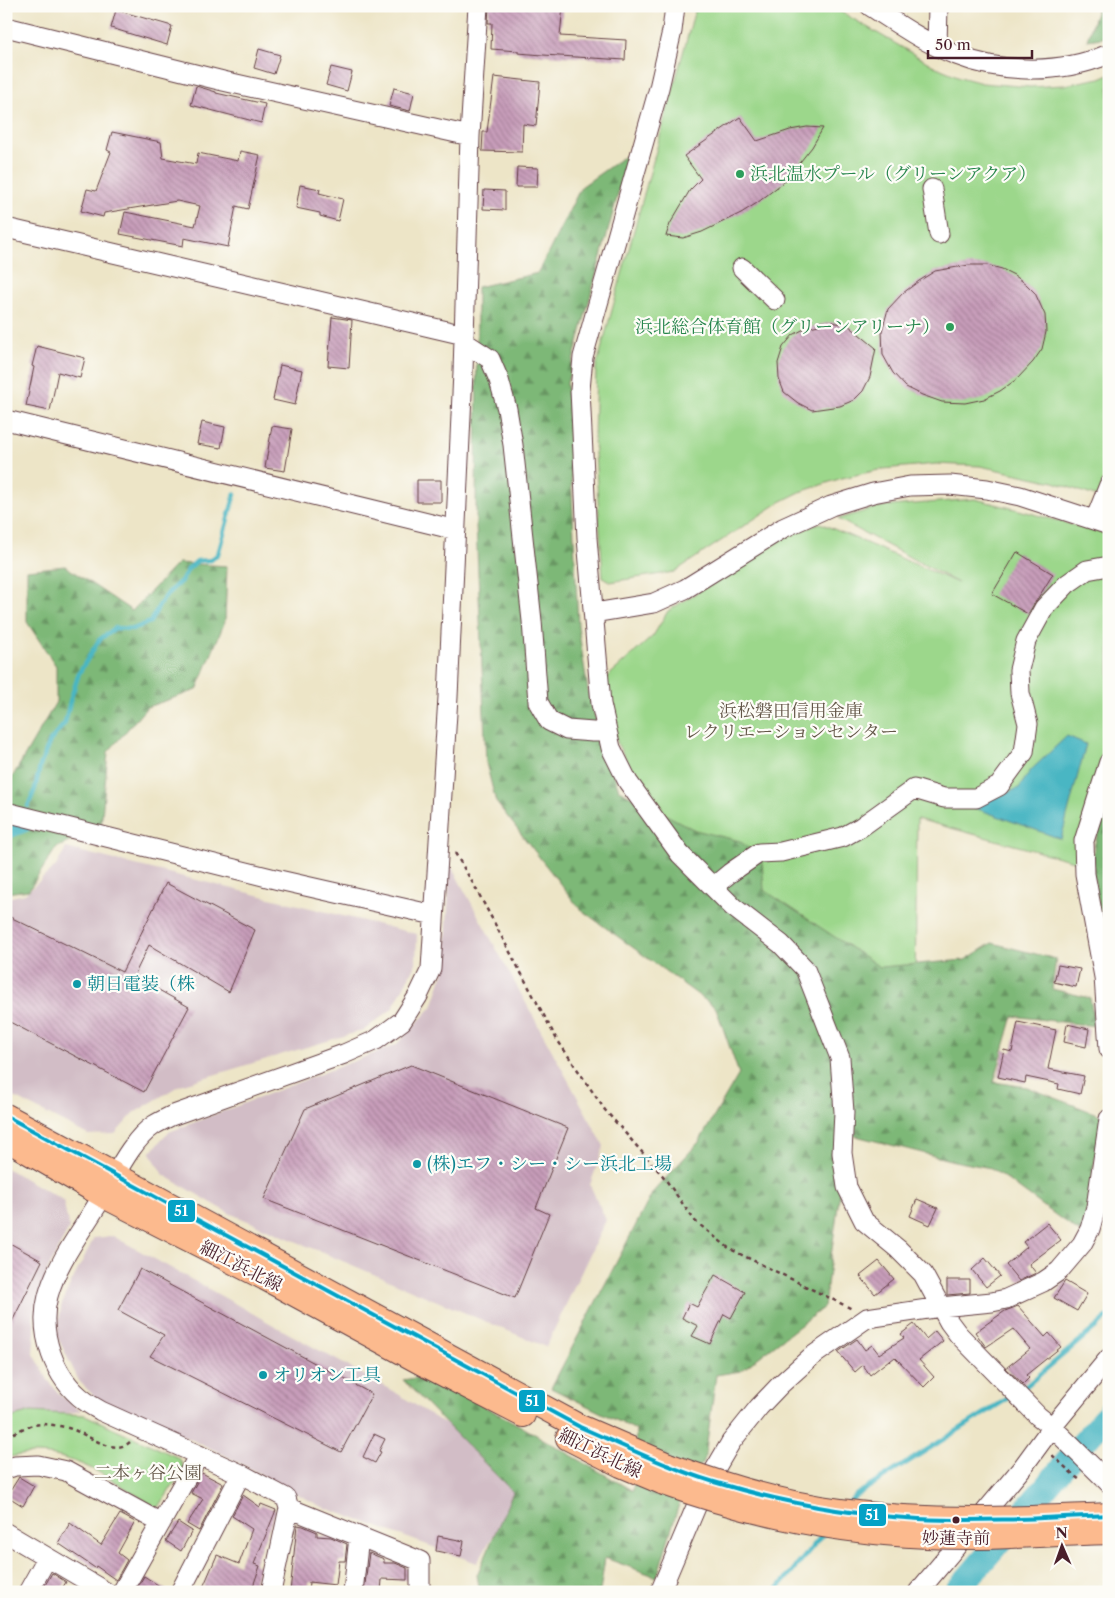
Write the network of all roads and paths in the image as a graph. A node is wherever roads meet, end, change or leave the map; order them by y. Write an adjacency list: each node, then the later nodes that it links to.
1 (478, 6): 8 (street)
2 (675, 6): 20 (street)
3 (870, 6): 6 (street)
4 (938, 6): 6 (street)
5 (6, 27): 8 (street)
6 (937, 46): 7 (street)
7 (1109, 54)
8 (470, 136): 14 (street)
9 (932, 189): 11 (street)
10 (6, 228): 14 (street)
11 (939, 234)
12 (742, 268): 13 (street)
13 (775, 300)
14 (464, 338): 18 (street); 21 (street)
15 (6, 420): 18 (street)
16 (1109, 486): 17 (street)
17 (1102, 522): 20 (street)
18 (456, 530): 26 (street)
19 (1109, 566): 25 (street)
20 (594, 613): 21 (street)
21 (607, 731): 25 (street)
22 (1109, 762): 27 (street)
23 (6, 812): 26 (street)
24 (454, 853): 33 (path)
25 (713, 887): 32 (street)
26 (434, 915): 31 (street)
27 (1109, 1049)
28 (6, 1116): 31 (main road, 細江浜北線)
29 (1109, 1119): 32 (street)
30 (6, 1139): 31 (main road, 細江浜北線)
31 (109, 1186): 38 (street); 42 (main road, 細江浜北線)
32 (941, 1307): 33 (street); 35 (street)
33 (867, 1318): 59 (street)
34 (1109, 1358): 35 (street)
35 (1052, 1427): 44 (street); 60 (street)
36 (6, 1437): 37 (path)
37 (134, 1438)
38 (199, 1455): 41 (street); 47 (street)
39 (1054, 1458): 43 (path)
40 (6, 1469): 47 (street)
41 (241, 1474): 45 (street); 55 (street)
42 (666, 1474): 46 (main road, 細江浜北線, bridge); 48 (main road, 細江浜北線, bridge)
43 (1076, 1477)
44 (1109, 1484)
45 (289, 1506): 50 (street); 56 (street)
46 (1109, 1515)
47 (161, 1523): 54 (street)
48 (1109, 1532)
49 (6, 1533): 51 (street)
50 (360, 1537): 57 (street); 58 (street)
51 (47, 1558): 52 (street); 53 (street)
52 (28, 1592)
53 (106, 1592)
54 (122, 1592)
55 (180, 1592)
56 (271, 1592)
57 (353, 1592)
58 (420, 1592)
59 (660, 1592)
60 (918, 1592)

